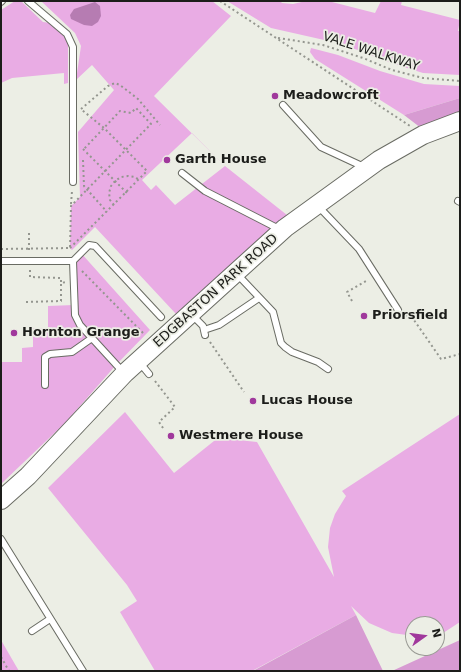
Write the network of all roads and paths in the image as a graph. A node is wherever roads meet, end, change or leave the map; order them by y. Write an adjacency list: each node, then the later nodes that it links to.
1 (28, 1): 7 (lane)
2 (220, 1): 3 (path)
3 (277, 38): 4 (path, VALE WALKWAY); 11 (path)
4 (460, 81)
5 (283, 105): 14 (lane)
6 (81, 109): 7 (path); 9 (path); 10 (path)
7 (72, 116): 19 (lane)
8 (460, 121): 11 (street, EDGBASTON PARK ROAD)
9 (160, 124)
10 (104, 128): 12 (path); 13 (path); 13 (path)
11 (423, 135): 14 (street, EDGBASTON PARK ROAD)
12 (83, 149): 15 (path); 20 (path)
13 (125, 150): 15 (path); 17 (path)
14 (367, 169): 23 (street, EDGBASTON PARK ROAD)
15 (105, 171): 18 (path); 20 (path)
16 (182, 174): 26 (lane)
17 (139, 180): 18 (path); 21 (path)
18 (115, 181): 21 (path); 22 (path)
19 (73, 182): 24 (path)
20 (88, 190): 24 (path); 25 (path)
21 (126, 193): 22 (path)
22 (114, 205): 25 (path)
23 (317, 205): 26 (street, EDGBASTON PARK ROAD); 32 (lane)
24 (71, 206): 27 (path)
25 (107, 212): 27 (path)
26 (282, 231): 31 (street, EDGBASTON PARK ROAD)
27 (70, 248): 28 (path)
28 (1, 249)
29 (1, 261): 30 (lane)
30 (73, 261): 33 (lane); 39 (lane); 42 (path)
31 (236, 273): 34 (lane); 38 (street, EDGBASTON PARK ROAD)
32 (376, 275): 35 (path); 37 (lane)
33 (73, 282): 36 (path); 41 (lane)
34 (259, 298): 40 (lane); 45 (lane)
35 (352, 301)
36 (26, 302)
37 (398, 310): 43 (path)
38 (191, 314): 40 (lane); 42 (street, EDGBASTON PARK ROAD)
39 (161, 317)
40 (205, 333): 48 (path)
41 (92, 338): 46 (lane); 47 (lane)
42 (156, 346): 44 (street, EDGBASTON PARK ROAD)
43 (460, 354)
44 (144, 368): 46 (street, EDGBASTON PARK ROAD); 49 (path)
45 (328, 369)
46 (124, 373): 50 (street, EDGBASTON PARK ROAD)
47 (45, 384)
48 (244, 392)
49 (163, 428)
50 (1, 500)
51 (1, 539): 52 (lane)
52 (50, 619): 53 (lane); 56 (lane)
53 (32, 631)
54 (1, 657): 55 (path)
55 (8, 671)
56 (83, 671)

